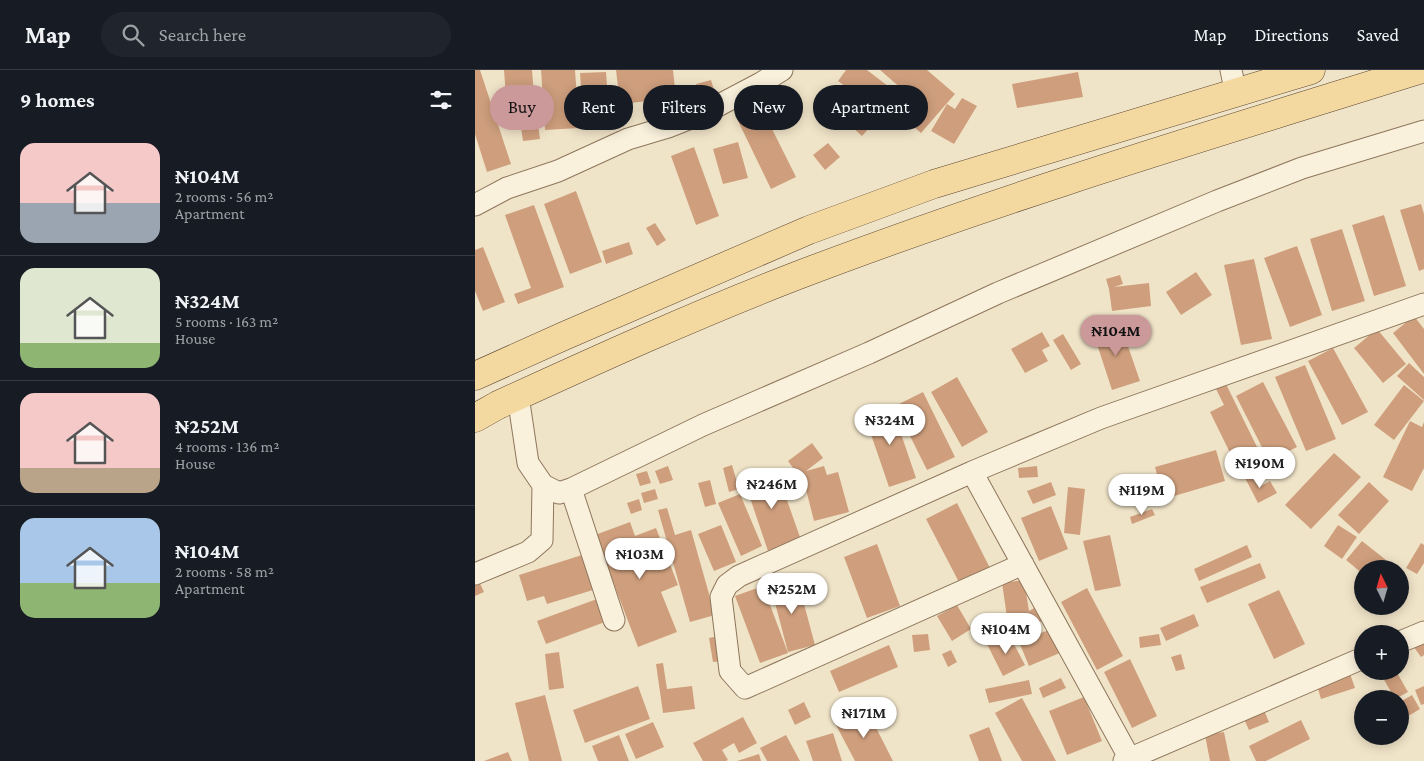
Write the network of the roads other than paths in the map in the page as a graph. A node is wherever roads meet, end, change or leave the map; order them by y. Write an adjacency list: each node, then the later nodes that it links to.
1 (782, 70): 6 (street)
2 (1311, 70): 4 (main road)
3 (1419, 70): 9 (main road)
4 (1234, 82): 8 (main road)
5 (1424, 131): 13 (street)
6 (475, 205)
7 (1424, 304): 11 (street)
8 (475, 376)
9 (518, 396): 10 (main road); 12 (street)
10 (475, 418)
11 (972, 472): 14 (street); 14 (street)
12 (543, 485): 13 (street); 15 (street)
13 (571, 489): 16 (street)
14 (1023, 564): 20 (street)
15 (475, 574)
16 (614, 620)
17 (1424, 632): 18 (street)
18 (1409, 638)
19 (1354, 662): 20 (street)
20 (1127, 760)

